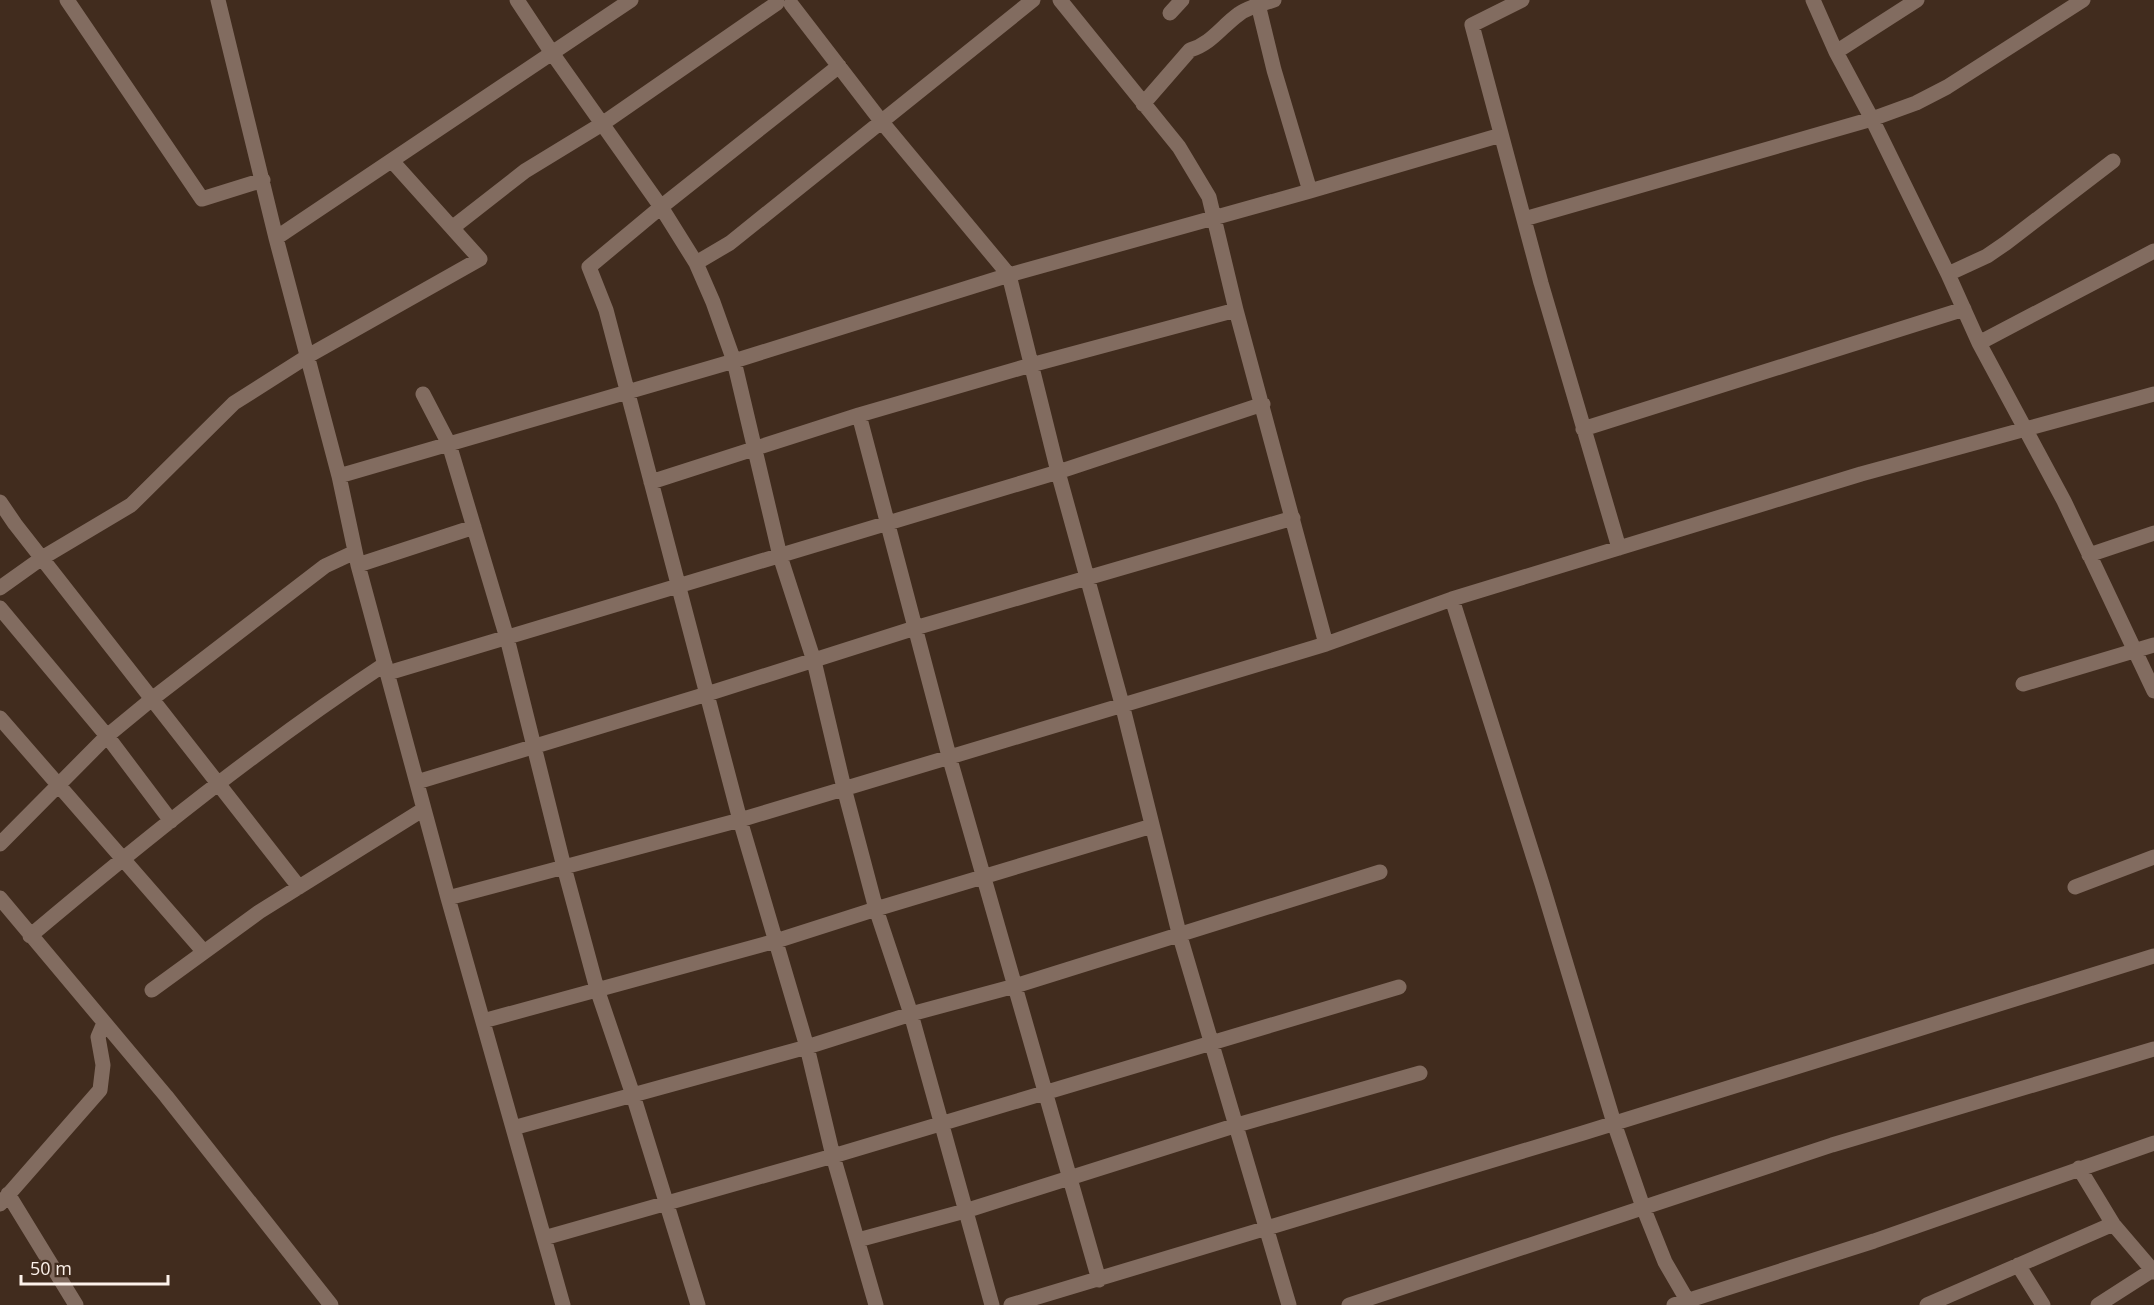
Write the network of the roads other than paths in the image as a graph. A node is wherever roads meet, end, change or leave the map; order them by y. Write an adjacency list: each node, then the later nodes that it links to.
1 (67, 0): 26 (street)
2 (218, 0): 26 (street)
3 (517, 0): 17 (street)
4 (631, 0): 17 (street)
5 (1033, 0): 21 (street)
6 (1060, 0): 19 (street)
7 (1182, 0): 15 (street)
8 (1274, 0): 14 (street)
9 (1522, 0): 23 (street)
10 (1813, 0): 16 (street)
11 (1917, 0): 16 (street)
12 (2082, 0): 20 (street)
13 (784, 2): 18 (street); 22 (street)
14 (1258, 3): 19 (street); 27 (street)
15 (1170, 13)
16 (1836, 52): 20 (street)
17 (552, 53): 22 (street); 24 (street)
18 (838, 66): 21 (street); 28 (street)
19 (1143, 105): 29 (street)
20 (1872, 119): 30 (street); 35 (street)
21 (881, 121): 34 (street); 36 (street)
22 (602, 124): 28 (street); 31 (street)
23 (1501, 135): 27 (street); 30 (street)
24 (392, 161): 31 (street); 32 (street)
25 (2113, 161): 35 (street)
26 (262, 180): 32 (street)
27 (1310, 192): 29 (street)
28 (661, 207): 34 (street); 43 (street)
29 (1215, 218): 36 (street); 37 (street)
30 (1524, 219): 48 (street)
31 (452, 228): 40 (street)
32 (276, 238): 40 (street)
33 (2154, 251): 39 (street)
34 (696, 263): 41 (street)
35 (1948, 274): 38 (street)
36 (1009, 275): 41 (street); 42 (street)
37 (1236, 309): 42 (street); 46 (street)
38 (1964, 309): 39 (street); 48 (street)
39 (1979, 343): 49 (street)
40 (308, 356): 53 (street); 63 (street)
41 (734, 361): 43 (street); 51 (street)
42 (1032, 365): 47 (street); 52 (street)
43 (628, 393): 50 (street); 54 (street)
44 (423, 394): 50 (street)
45 (2154, 394): 49 (street)
46 (1263, 404): 52 (street); 56 (street)
47 (859, 415): 51 (street); 57 (street)
48 (1583, 429): 60 (street)
49 (2025, 430): 60 (street); 61 (street)
50 (449, 444): 53 (street); 58 (street)
51 (755, 450): 54 (street); 62 (street)
52 (1058, 472): 57 (street); 65 (street)
53 (339, 476): 64 (street)
54 (651, 482): 66 (street)
55 (0, 502): 63 (street)
56 (1293, 518): 65 (street); 72 (street)
57 (889, 523): 62 (street); 70 (street)
58 (474, 527): 64 (street); 71 (street)
59 (2154, 533): 61 (street)
60 (1619, 548): 68 (street)
61 (2089, 555): 74 (street)
62 (780, 556): 66 (street); 75 (street)
63 (42, 558): 67 (street); 80 (street)
64 (357, 559): 76 (street); 80 (street)
65 (1087, 577): 70 (street); 81 (street)
66 (678, 586): 71 (street); 79 (street)
67 (0, 588)
68 (1452, 599): 72 (street); 124 (street)
69 (0, 608): 83 (street)
70 (915, 628): 75 (street); 85 (street)
71 (507, 638): 76 (street); 84 (street)
72 (1326, 644): 81 (street)
73 (2154, 645): 74 (street)
74 (2135, 651): 77 (street); 78 (street)
75 (814, 661): 79 (street); 89 (street)
76 (386, 669): 86 (street); 87 (street)
77 (2023, 684)
78 (2154, 691)
79 (706, 694): 84 (street); 91 (street)
80 (152, 699): 83 (street); 87 (street)
81 (1122, 704): 85 (street); 93 (street)
82 (0, 718): 88 (street)
83 (107, 736): 88 (street); 92 (street)
84 (534, 747): 86 (street); 97 (street)
85 (949, 756): 89 (street); 99 (street)
86 (417, 782): 90 (street)
87 (219, 784): 92 (street); 100 (street)
88 (60, 785): 94 (street); 96 (street)
89 (844, 788): 91 (street); 104 (street)
90 (424, 809): 100 (street); 103 (street)
91 (740, 820): 97 (street); 107 (street)
92 (171, 821): 96 (street)
93 (1152, 826): 99 (street); 105 (street)
94 (0, 844)
95 (2154, 857): 101 (street)
96 (123, 858): 106 (street); 108 (street)
97 (564, 867): 103 (street); 112 (street)
98 (1380, 872): 105 (street)
99 (984, 877): 104 (street); 110 (street)
100 (298, 887): 108 (street)
101 (2075, 887)
102 (0, 898): 106 (street)
103 (448, 898): 115 (street)
104 (876, 909): 107 (street); 114 (street)
105 (1179, 933): 110 (street); 117 (street)
106 (30, 936): 116 (street)
107 (776, 941): 112 (street); 118 (street)
108 (204, 952): 113 (street)
109 (2154, 956): 124 (street)
110 (1015, 986): 114 (street); 121 (street)
111 (1400, 987): 117 (street)
112 (597, 989): 115 (street); 122 (street)
113 (152, 990)
114 (911, 1014): 118 (street); 123 (street)
115 (483, 1021): 126 (street)
116 (104, 1023): 131 (street); 144 (street)
117 (1212, 1042): 121 (street); 125 (street)
118 (807, 1047): 122 (street); 128 (street)
119 (2154, 1049): 133 (street)
120 (1420, 1073): 125 (street)
121 (1044, 1092): 123 (street); 130 (street)
122 (633, 1095): 126 (street); 132 (street)
123 (941, 1123): 128 (street); 134 (street)
124 (1614, 1124): 133 (street); 136 (street)
125 (1237, 1125): 130 (street); 136 (street)
126 (513, 1128): 137 (street)
127 (2154, 1143): 129 (street)
128 (833, 1156): 132 (street); 138 (street)
129 (2079, 1168): 135 (street); 142 (street)
130 (1070, 1179): 134 (street); 141 (street)
131 (4, 1199): 143 (street)
132 (665, 1203): 137 (street); 146 (street)
133 (1643, 1207): 142 (street); 151 (street)
134 (965, 1211): 138 (street); 148 (street)
135 (2113, 1224): 139 (street); 140 (street)
136 (1268, 1229): 141 (street); 150 (street)
137 (544, 1238): 145 (street)
138 (858, 1240): 147 (street)
139 (2018, 1265): 152 (street); 153 (street)
140 (2153, 1270): 154 (street)
141 (1099, 1280): 149 (street)
142 (1683, 1304)
143 (76, 1305)
144 (331, 1305)
145 (563, 1305)
146 (698, 1305)
147 (876, 1305)
148 (992, 1305)
149 (1011, 1305)
150 (1289, 1305)
151 (1350, 1305)
152 (1927, 1305)
153 (2043, 1305)
154 (2098, 1305)

